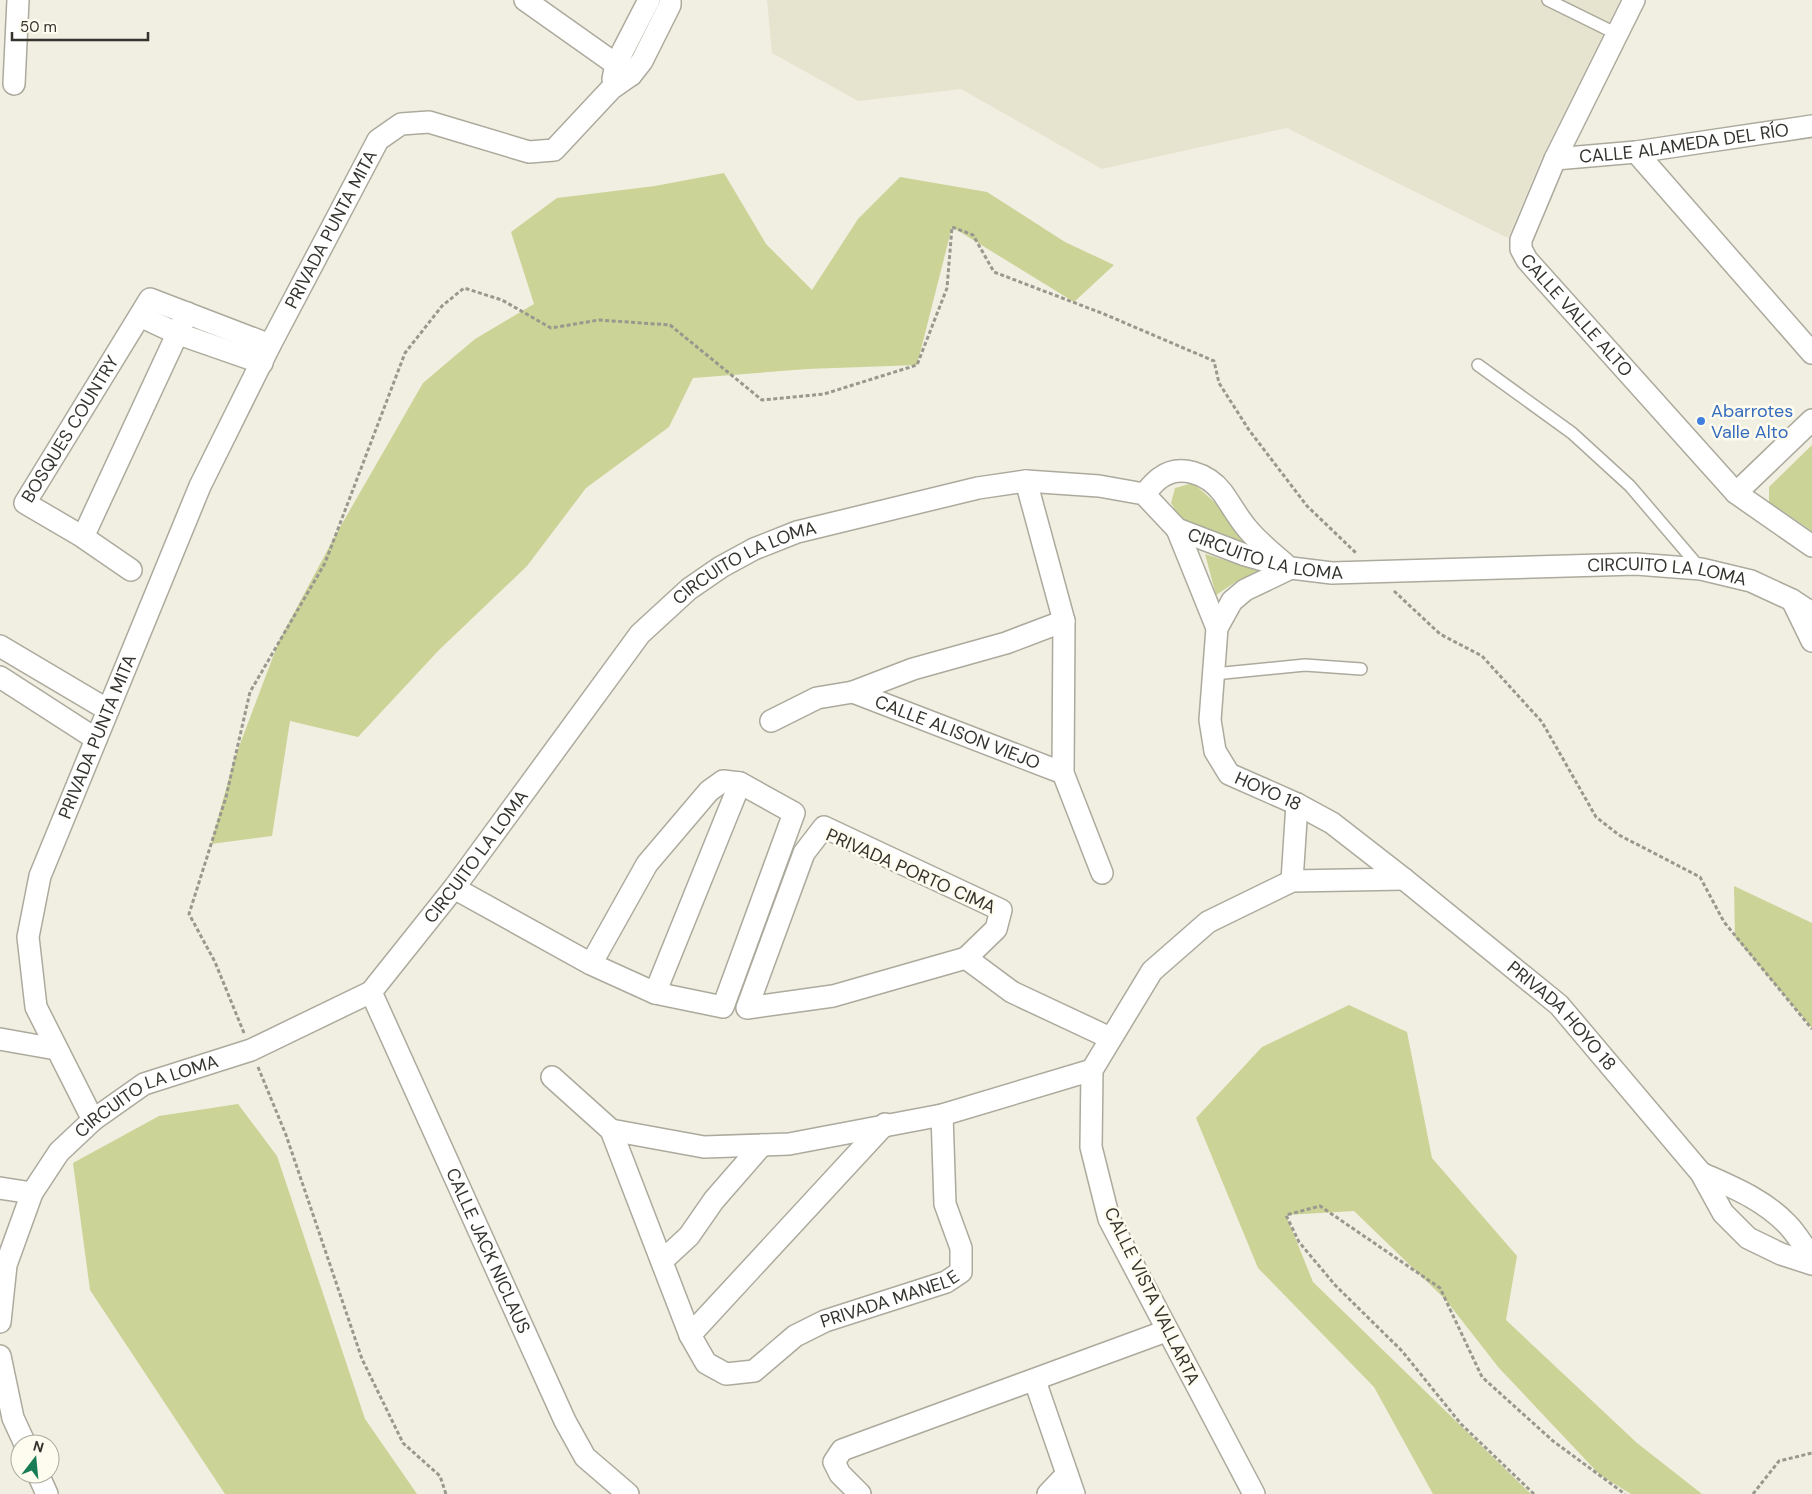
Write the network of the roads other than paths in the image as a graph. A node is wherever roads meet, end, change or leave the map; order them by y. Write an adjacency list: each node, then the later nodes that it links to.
1 (525, 0): 8 (street)
2 (648, 0): 8 (street)
3 (670, 0): 8 (street)
4 (1548, 0): 7 (lane)
5 (1637, 1): 7 (street, CALLE VALLE ALTO)
6 (17, 4): 9 (street)
7 (1617, 34): 12 (street, CALLE VALLE ALTO)
8 (623, 70): 17 (street, PRIVADA PUNTA MITA)
9 (14, 84)
10 (1808, 133): 11 (street, CALLE ALAMEDA DEL RÍO)
11 (1636, 152): 12 (street, CALLE ALAMEDA DEL RÍO); 16 (street)
12 (1555, 159): 21 (street, CALLE VALLE ALTO)
13 (145, 308): 14 (street); 15 (street); 24 (street, BOSQUES COUNTRY)
14 (187, 313): 15 (street); 17 (street)
15 (176, 333): 17 (street); 24 (street)
16 (1812, 353)
17 (266, 354): 39 (street, PRIVADA PUNTA MITA)
18 (1478, 365): 27 (lane)
19 (1812, 420): 21 (street)
20 (1026, 481): 22 (street, CIRCUITO LA LOMA); 31 (street, CALLE ALISON VIEJO); 48 (street, CIRCUITO LA LOMA)
21 (1736, 493): 25 (street, CALLE VALLE ALTO)
22 (1144, 494): 23 (street, CIRCUITO LA LOMA); 26 (street)
23 (1177, 529): 26 (street, CIRCUITO LA LOMA); 32 (street, HOYO 18)
24 (83, 537): 28 (street, BOSQUES COUNTRY)
25 (1812, 546)
26 (1291, 568): 27 (street, CIRCUITO LA LOMA); 32 (street, HOYO 18)
27 (1701, 569): 29 (street, CIRCUITO LA LOMA)
28 (130, 570)
29 (1802, 602): 30 (street, CIRCUITO LA LOMA); 33 (street)
30 (1812, 613)
31 (1064, 621): 38 (street, CALLE ALISON VIEJO); 42 (street, CALLE ALISON VIEJO)
32 (1216, 628): 36 (street, HOYO 18)
33 (1812, 641)
34 (0, 646): 39 (street)
35 (1361, 669): 36 (lane)
36 (1214, 674): 44 (street, HOYO 18)
37 (0, 677): 41 (street)
38 (852, 692): 40 (street, CALLE ALISON VIEJO); 42 (street, CALLE ALISON VIEJO)
39 (108, 710): 41 (street, PRIVADA PUNTA MITA)
40 (771, 721)
41 (96, 739): 55 (street, PRIVADA PUNTA MITA)
42 (1063, 773): 45 (street, CALLE ALISON VIEJO)
43 (740, 783): 50 (street); 52 (street); 52 (street)
44 (1297, 804): 46 (street, HOYO 18); 47 (street)
45 (1102, 872)
46 (1404, 879): 47 (street, CALLE VISTA VALLARTA); 63 (street, PRIVADA HOYO 18)
47 (1292, 881): 53 (street, CALLE VISTA VALLARTA)
48 (454, 888): 50 (street); 51 (street, CIRCUITO LA LOMA)
49 (966, 958): 49 (street, PRIVADA PORTO CIMA); 53 (street)
50 (591, 964): 52 (street)
51 (371, 992): 59 (street, CIRCUITO LA LOMA); 76 (street, CALLE JACK NICLAUS)
52 (655, 993)
53 (1110, 1038): 56 (street, CALLE VISTA VALLARTA)
54 (0, 1039): 55 (street)
55 (56, 1049): 59 (street, PRIVADA PUNTA MITA)
56 (1092, 1070): 58 (street); 70 (street, CALLE VISTA VALLARTA)
57 (552, 1077): 61 (street, PRIVADA MANELE)
58 (942, 1115): 60 (street); 71 (street, PRIVADA MANELE)
59 (93, 1120): 65 (street, CIRCUITO LA LOMA)
60 (885, 1124): 62 (street); 71 (street)
61 (611, 1130): 62 (street); 67 (street, PRIVADA MANELE)
62 (762, 1145): 67 (street)
63 (1701, 1173): 66 (street, PRIVADA HOYO 18); 68 (street, PRIVADA HOYO 18)
64 (0, 1188): 65 (street)
65 (32, 1193): 69 (street, CIRCUITO LA LOMA)
66 (1812, 1258)
67 (662, 1261): 71 (street, PRIVADA MANELE)
68 (1812, 1264)
69 (0, 1322)
70 (1166, 1331): 73 (street); 80 (street, CALLE VISTA VALLARTA)
71 (690, 1335)
72 (0, 1356): 74 (street)
73 (1035, 1381): 75 (street); 77 (street)
74 (20, 1434)
75 (1067, 1474): 78 (street); 79 (street)
76 (628, 1494)
77 (860, 1494)
78 (1048, 1494)
79 (1074, 1494)
80 (1254, 1494)

